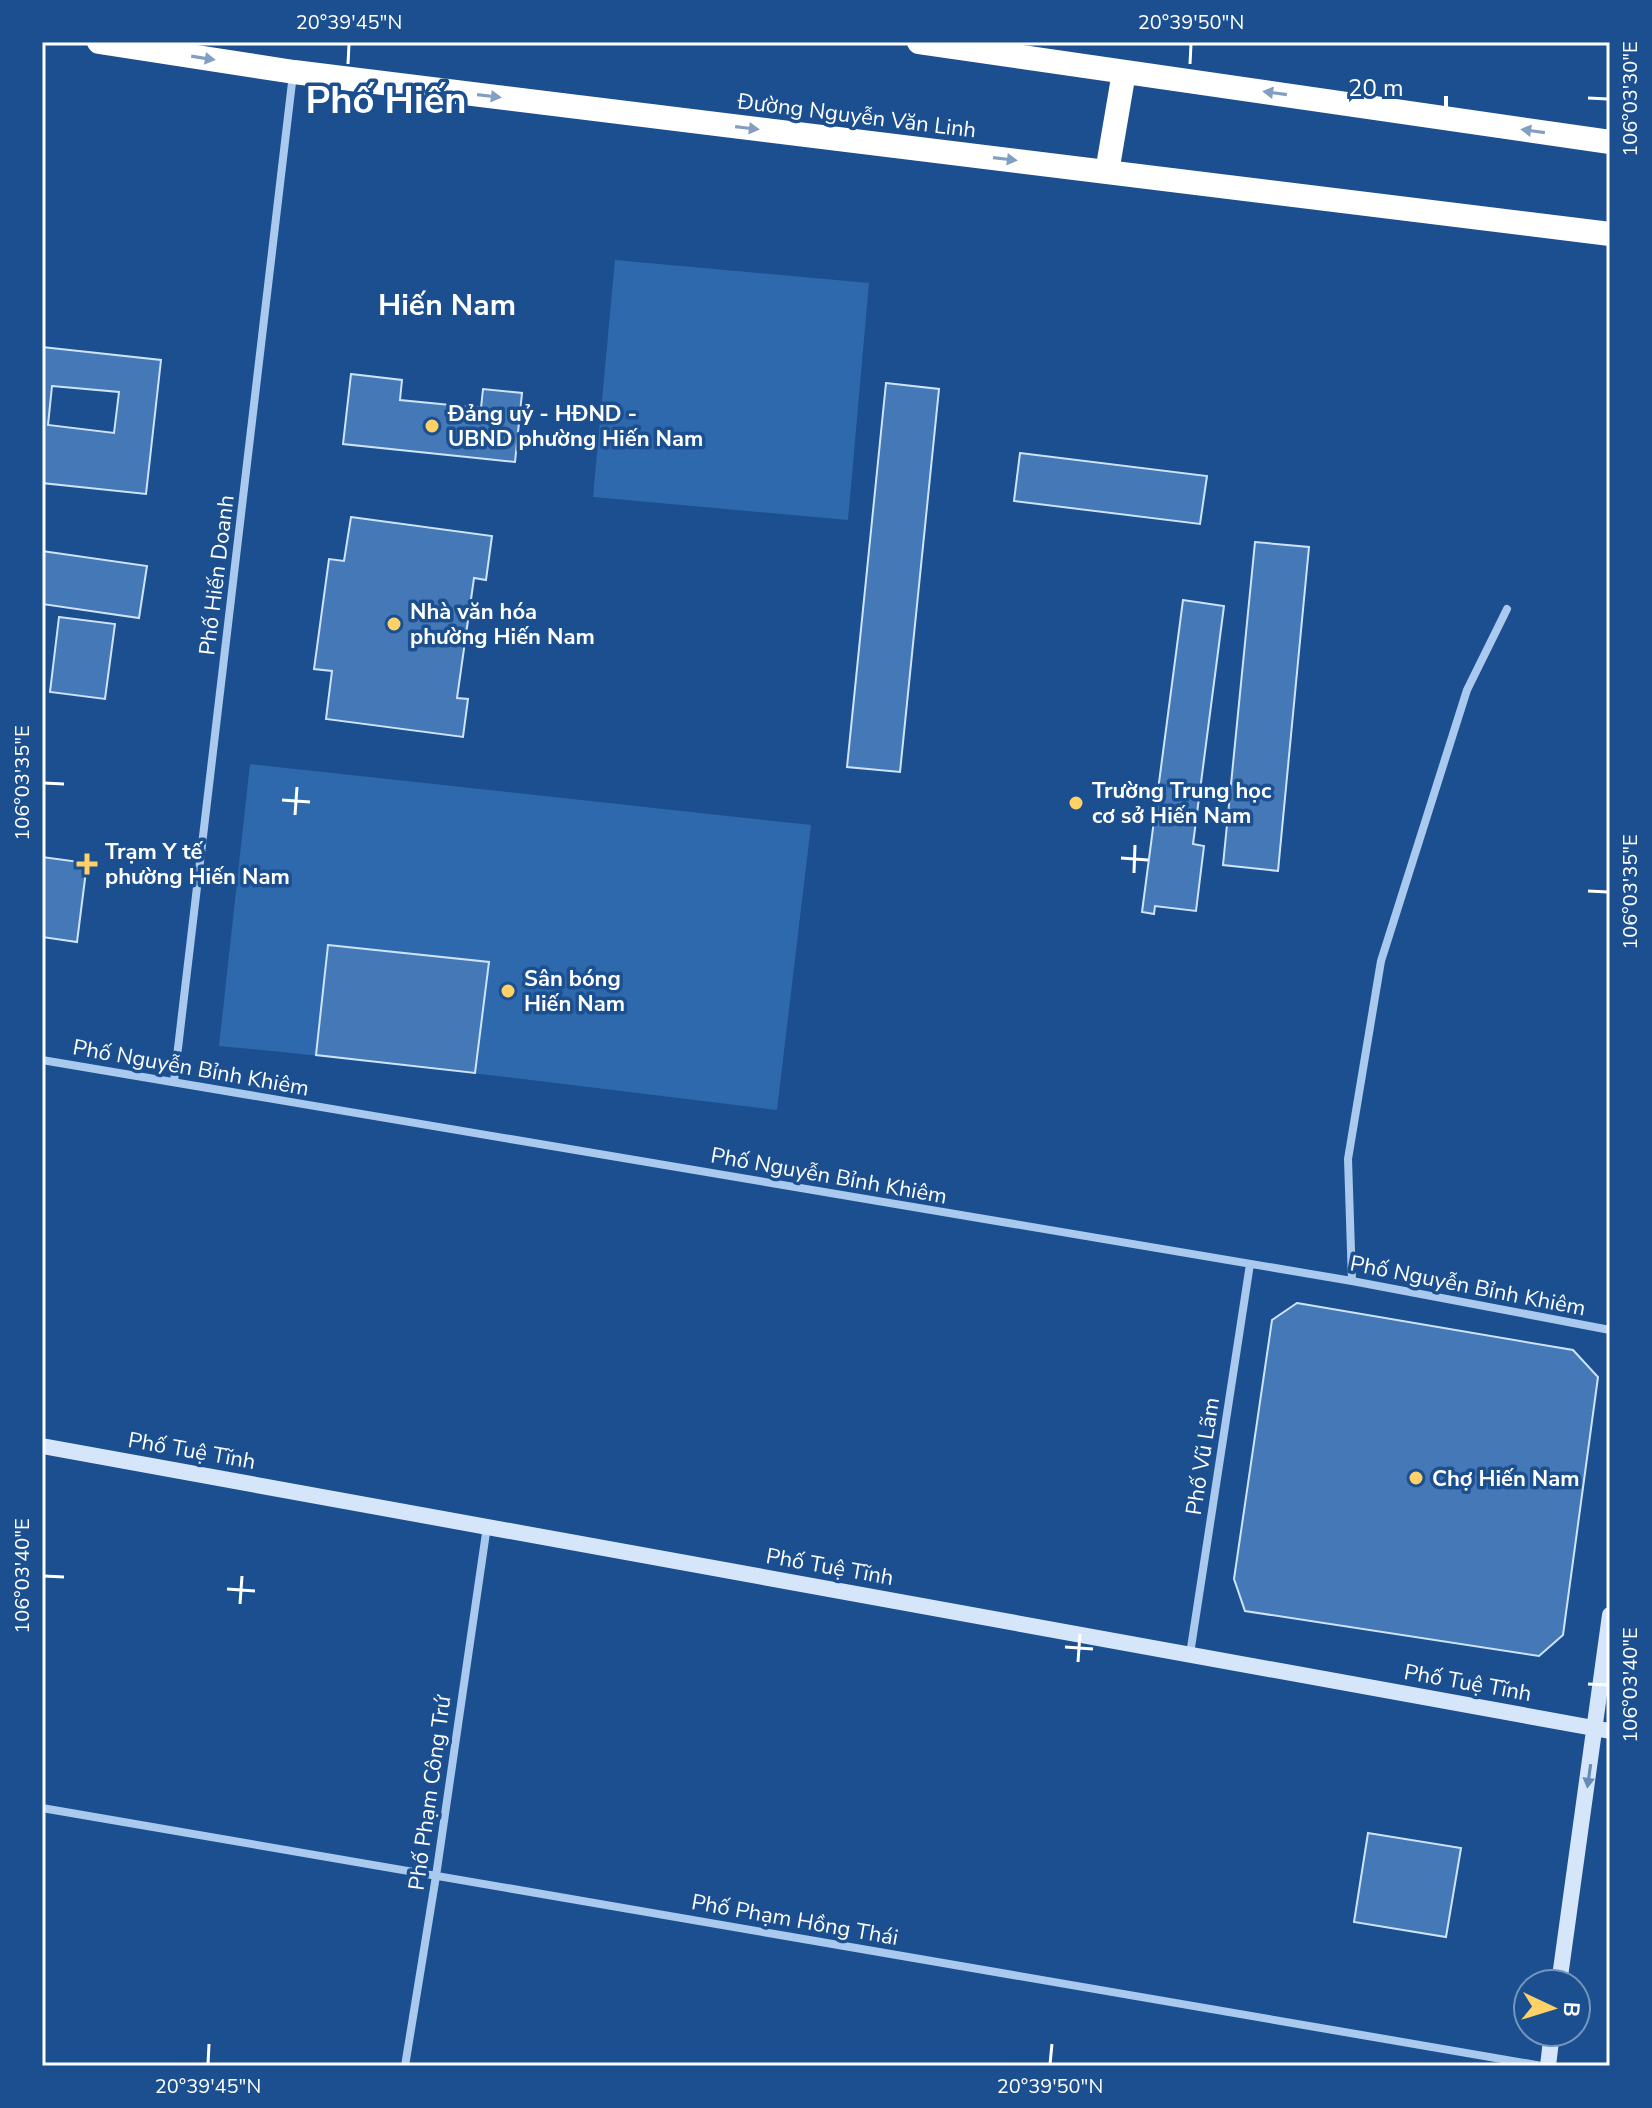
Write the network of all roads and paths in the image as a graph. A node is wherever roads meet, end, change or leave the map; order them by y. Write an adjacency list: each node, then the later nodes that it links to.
1 (99, 42): 3 (highway, Đường Nguyễn Văn Linh, one-way to 3)
2 (919, 42): 4 (highway)
3 (294, 72): 6 (highway, Đường Nguyễn Văn Linh, one-way to 6); 10 (street, Phố Hiến Doanh)
4 (1124, 72): 5 (highway, one-way to 4); 6 (highway)
5 (1610, 142)
6 (1107, 172): 7 (highway, Đường Nguyễn Văn Linh)
7 (1607, 237)
8 (1507, 609): 12 (street)
9 (42, 1060): 10 (street, Phố Nguyễn Bỉnh Khiêm)
10 (174, 1082): 11 (street, Phố Nguyễn Bỉnh Khiêm)
11 (1250, 1264): 12 (street, Phố Nguyễn Bỉnh Khiêm); 17 (street, Phố Vũ Lãm)
12 (1352, 1281): 13 (street, Phố Nguyễn Bỉnh Khiêm)
13 (1610, 1330)
14 (42, 1446): 15 (street, Phố Tuệ Tĩnh)
15 (487, 1525): 17 (street, Phố Tuệ Tĩnh); 20 (street, Phố Phạm Công Trứ)
16 (1610, 1615): 18 (street)
17 (1190, 1654): 18 (street, Phố Tuệ Tĩnh)
18 (1603, 1729): 21 (street, one-way to 21)
19 (42, 1808): 20 (street, Phố Phạm Hồng Thái)
20 (436, 1876): 22 (street, Phố Phạm Công Trứ); 23 (street, Phố Phạm Hồng Thái)
21 (1562, 1968)
22 (405, 2066)
23 (1545, 2066)

